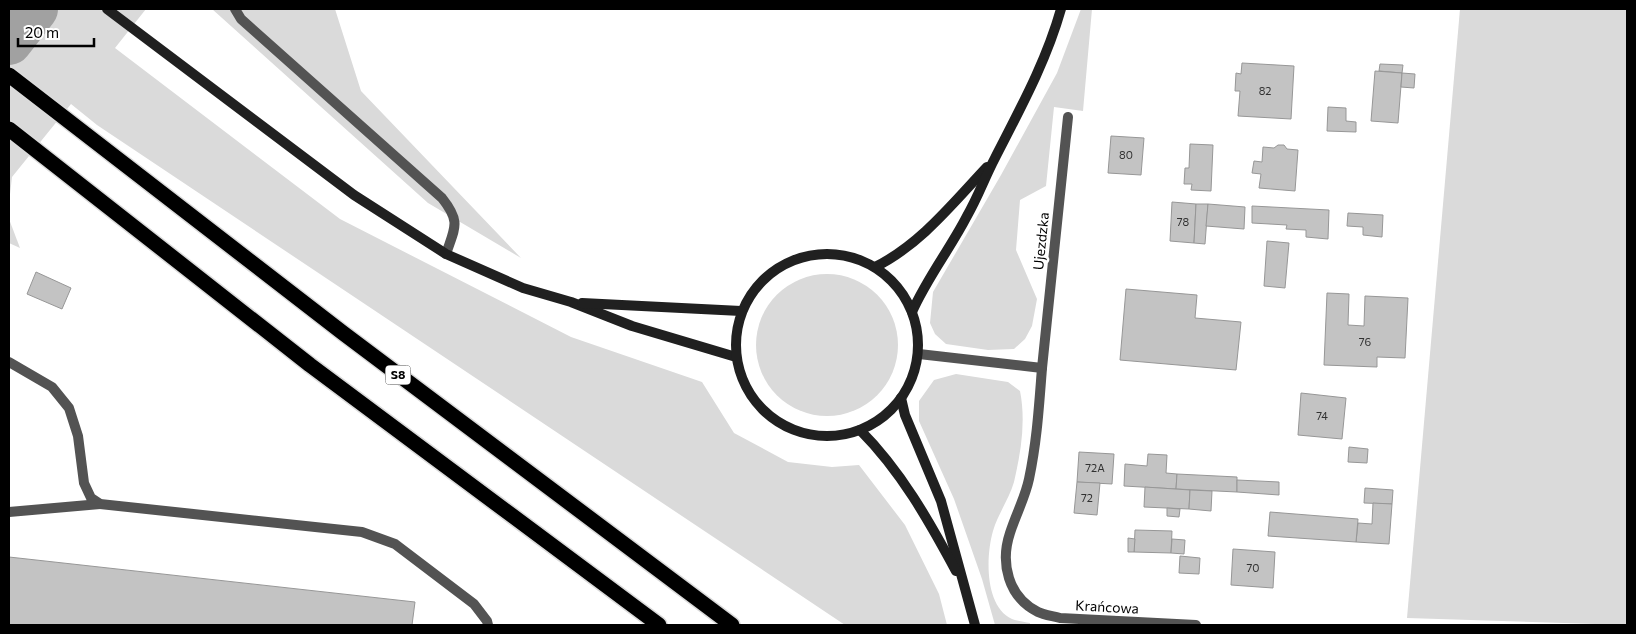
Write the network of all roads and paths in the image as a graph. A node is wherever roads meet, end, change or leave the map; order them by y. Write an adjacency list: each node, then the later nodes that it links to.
1 (107, 9): 8 (main road)
2 (235, 9): 8 (street)
3 (1061, 9): 7 (main road)
4 (9, 75): 25 (highway, S8)
5 (1068, 116): 16 (street, Ujezdzka)
6 (9, 129): 24 (highway)
7 (994, 159): 9 (main road); 12 (main road)
8 (446, 254): 10 (main road)
9 (875, 267): 11 (main road); 12 (main road)
10 (571, 302): 11 (main road); 14 (main road)
11 (741, 311): 14 (main road)
12 (912, 312): 13 (main road)
13 (919, 354): 16 (street); 17 (main road)
14 (736, 357): 18 (main road)
15 (9, 362): 19 (street)
16 (1042, 368): 22 (street, Ujezdzka)
17 (901, 398): 18 (main road); 21 (main road)
18 (860, 430): 21 (main road)
19 (100, 504): 20 (street); 23 (street)
20 (9, 512)
21 (966, 589): 26 (main road)
22 (1021, 600): 27 (street, Krańcowa)
23 (488, 625)
24 (659, 625)
25 (732, 625)
26 (975, 625)
27 (1196, 625)

